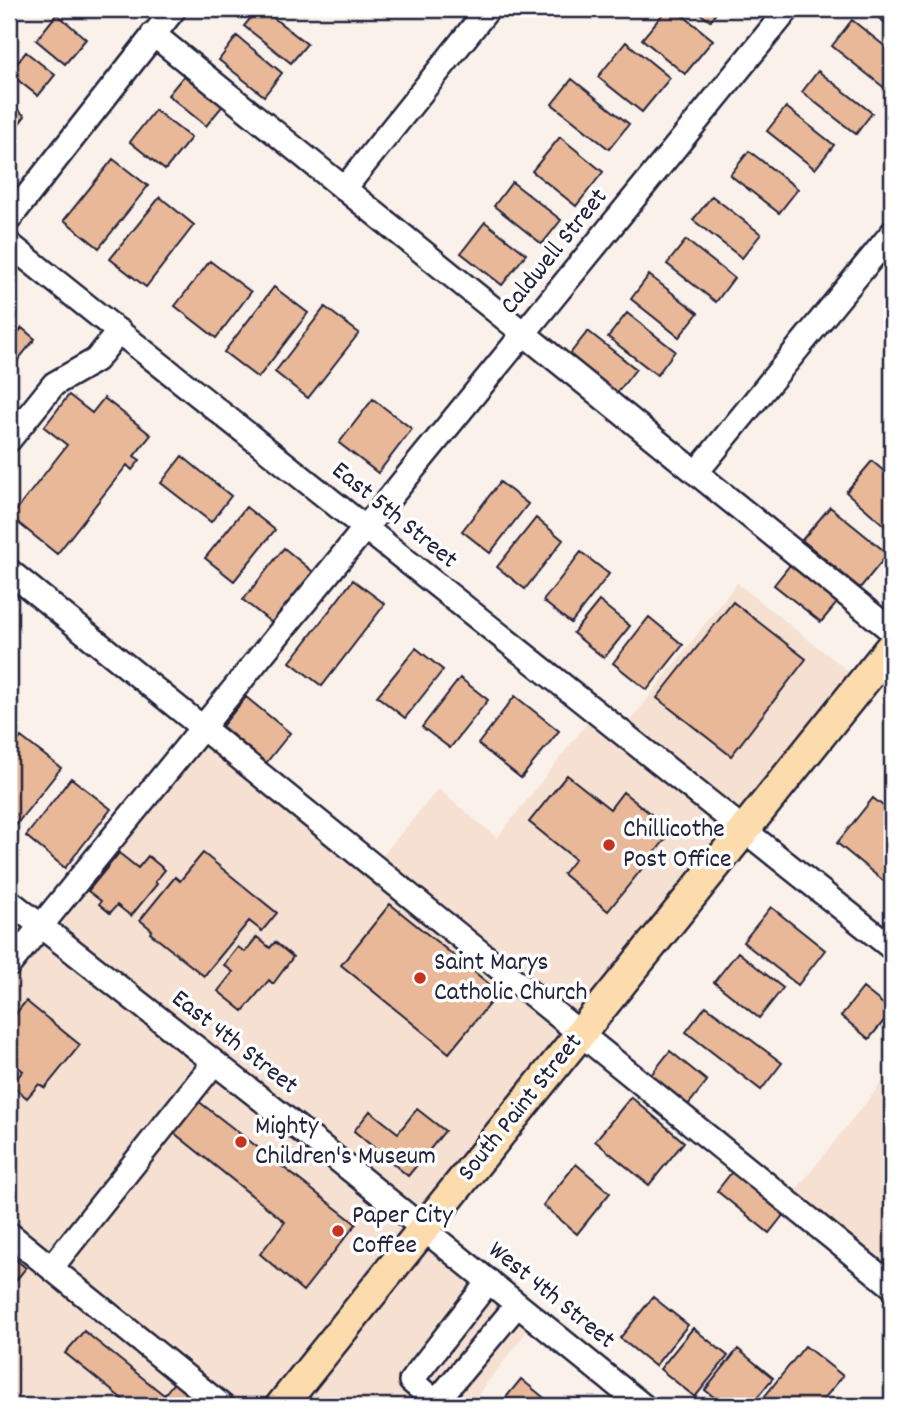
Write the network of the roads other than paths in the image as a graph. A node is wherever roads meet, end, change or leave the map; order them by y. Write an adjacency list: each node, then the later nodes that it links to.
1 (174, 9): 4 (street)
2 (488, 9): 5 (street)
3 (788, 9): 10 (street, Caldwell Street)
4 (153, 34): 5 (street); 6 (street)
5 (344, 188): 10 (street)
6 (9, 219)
7 (892, 233): 12 (street)
8 (9, 244): 9 (street, East 5th Street)
9 (119, 331): 11 (street); 13 (street, East 5th Street)
10 (524, 334): 12 (street); 13 (street, Caldwell Street)
11 (9, 440)
12 (696, 473): 15 (street)
13 (366, 529): 17 (street, Caldwell Street); 18 (street, East 5th Street)
14 (9, 571): 17 (street)
15 (892, 631)
16 (892, 646): 18 (main road, South Paint Street)
17 (203, 727): 20 (street, Caldwell Street); 23 (street)
18 (744, 832): 21 (street, East 5th Street); 23 (main road, South Paint Street)
19 (9, 901): 20 (street, East 4th Street)
20 (40, 925): 22 (street, Caldwell Street); 24 (street, East 4th Street)
21 (892, 948)
22 (9, 965)
23 (582, 1032): 25 (main road, South Paint Street); 29 (street)
24 (214, 1063): 25 (street, East 4th Street); 27 (street)
25 (424, 1229): 28 (street, West 4th Street); 32 (main road, South Paint Street)
26 (9, 1234): 27 (street)
27 (51, 1268): 31 (street)
28 (489, 1282): 30 (street, West 4th Street); 30 (street)
29 (892, 1286)
30 (517, 1305): 33 (street, West 4th Street)
31 (222, 1406)
32 (283, 1406)
33 (643, 1406)

